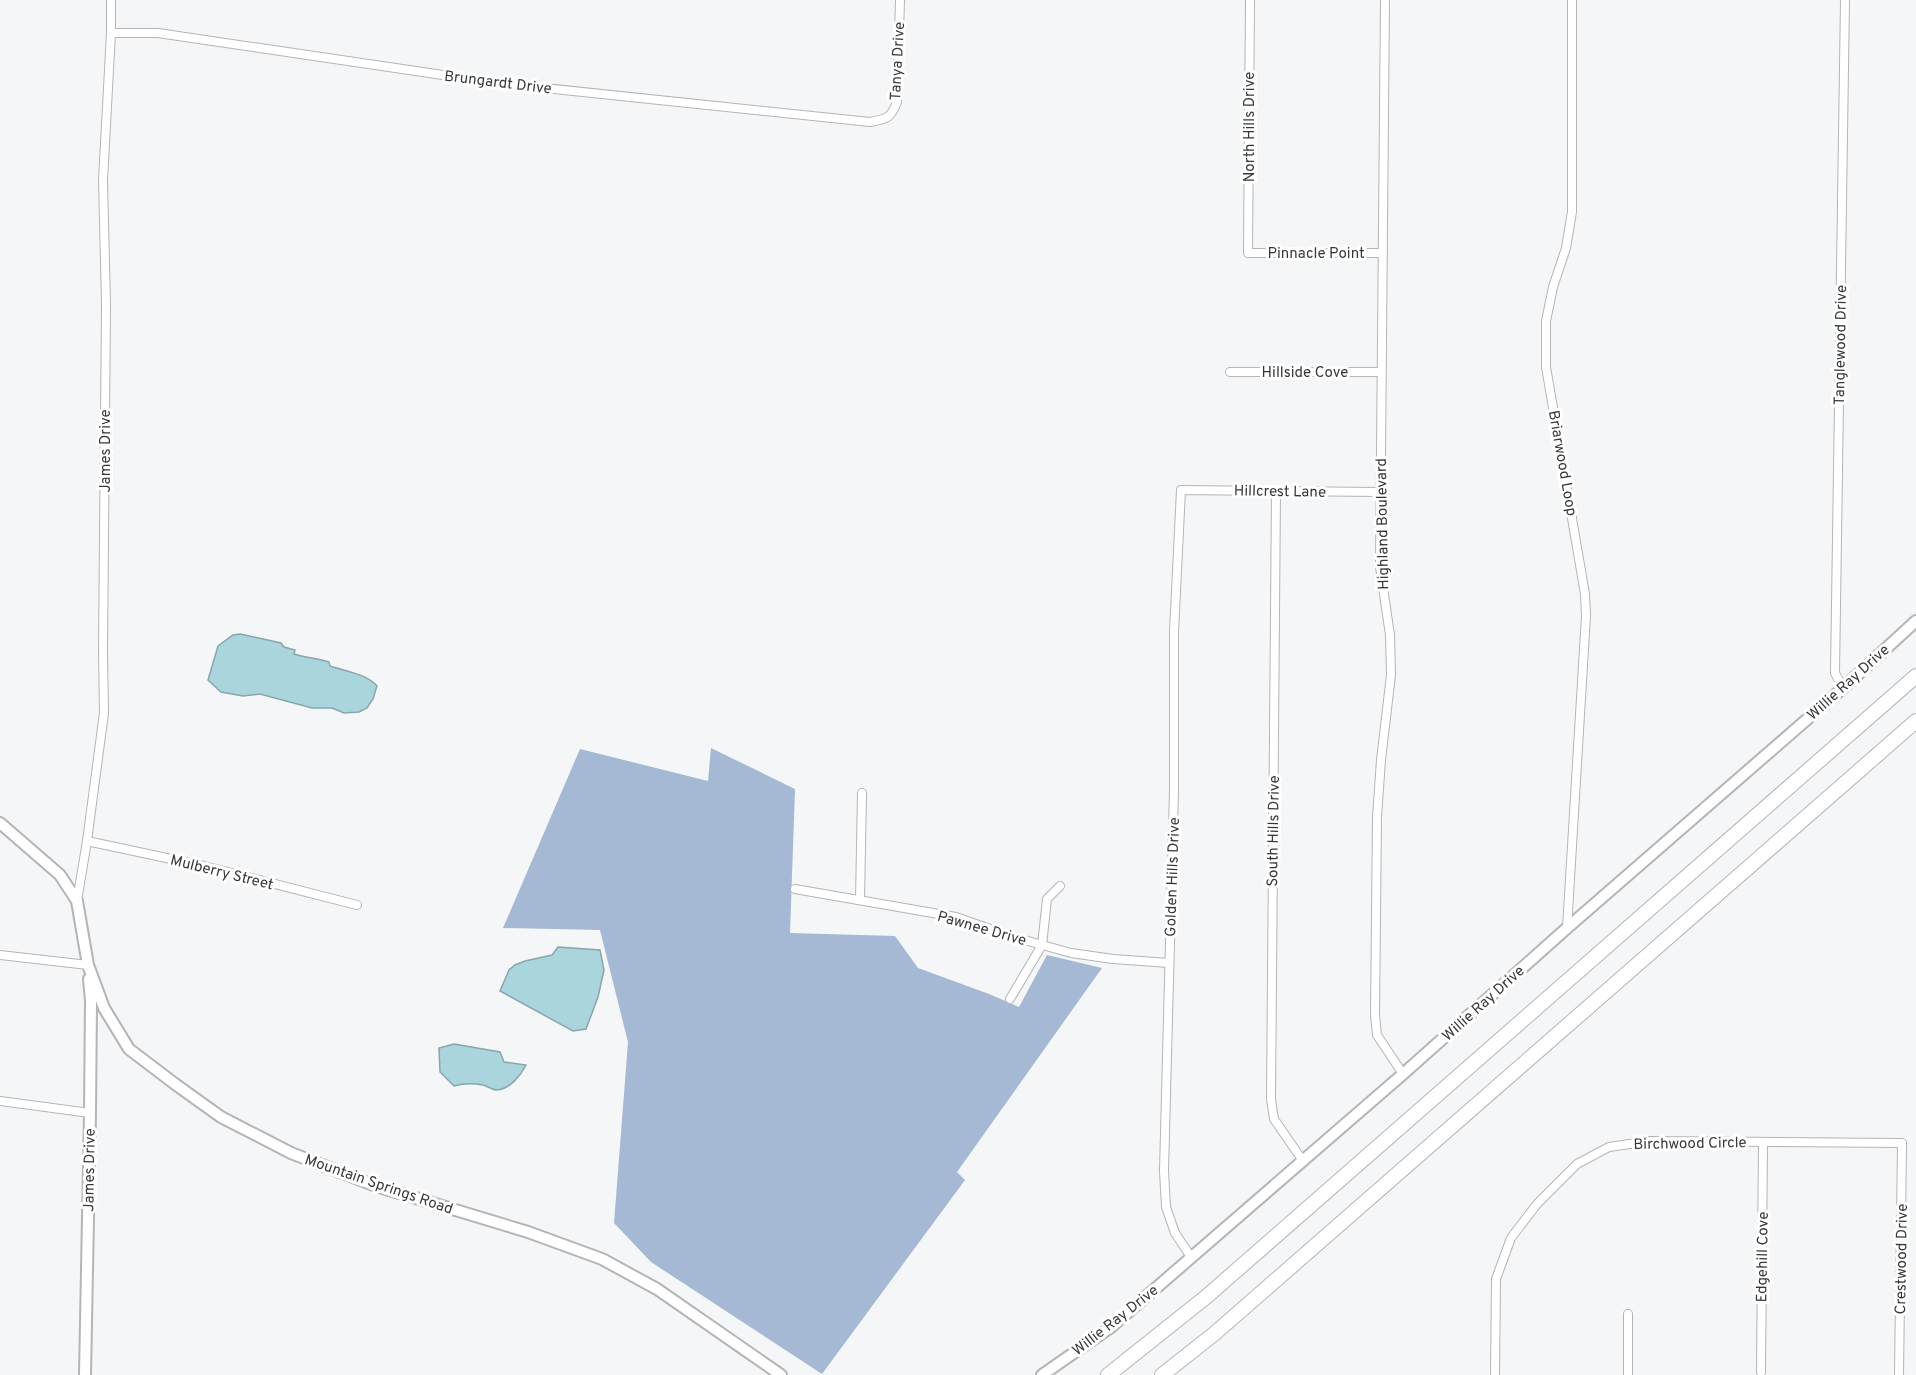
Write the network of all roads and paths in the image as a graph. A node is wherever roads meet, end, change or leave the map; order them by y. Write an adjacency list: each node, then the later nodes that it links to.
1 (111, 0): 7 (street, James Drive)
2 (900, 0): 8 (street, Tanya Drive)
3 (1250, 0): 9 (street, North Hills Drive)
4 (1385, 0): 10 (street, Highland Boulevard)
5 (1572, 0): 28 (street, Briarwood Loop)
6 (1845, 0): 18 (street, Tanglewood Drive)
7 (111, 33): 8 (street, Brungardt Drive); 22 (street, James Drive)
8 (885, 119)
9 (1248, 253): 10 (street, Pinnacle Point)
10 (1383, 253): 12 (street, Highland Boulevard)
11 (1230, 372): 12 (street, Hillside Cove)
12 (1380, 372): 15 (street, Highland Boulevard)
13 (1181, 490): 14 (street, Hillcrest Lane); 31 (street, Golden Hills Drive)
14 (1276, 491): 15 (street, Hillcrest Lane); 39 (street, South Hills Drive)
15 (1380, 492): 34 (street, Highland Boulevard)
16 (1916, 621): 18 (street, Willie Ray Drive)
17 (1916, 676): 46 (highway)
18 (1843, 688): 28 (street, Willie Ray Drive)
19 (1916, 721): 47 (highway)
20 (862, 793): 25 (street)
21 (0, 823): 26 (street, Mountain Springs Road)
22 (87, 841): 26 (street, James Drive); 27 (street, Mulberry Street)
23 (1060, 886): 29 (street)
24 (795, 889): 25 (street, Pawnee Drive)
25 (860, 900): 29 (street, Pawnee Drive)
26 (77, 901): 32 (street, Mountain Springs Road)
27 (357, 905)
28 (1567, 928): 34 (street, Willie Ray Drive)
29 (1042, 945): 31 (street, Pawnee Drive); 33 (street)
30 (0, 955): 32 (street)
31 (1169, 963): 40 (street, Golden Hills Drive)
32 (88, 965): 36 (street, James Drive); 44 (street, Mountain Springs Road)
33 (1010, 999)
34 (1403, 1074): 39 (street, Willie Ray Drive)
35 (0, 1101): 36 (street)
36 (90, 1113): 43 (street, James Drive)
37 (1763, 1142): 38 (street, Birchwood Circle); 42 (street, Edgehill Cove); 48 (street, Birchwood Circle)
38 (1902, 1143): 50 (street, Crestwood Drive)
39 (1303, 1161): 40 (street, Willie Ray Drive)
40 (1191, 1257): 45 (street, Willie Ray Drive)
41 (1628, 1314): 49 (street)
42 (1761, 1372)
43 (85, 1375)
44 (780, 1375)
45 (1042, 1375)
46 (1108, 1375)
47 (1162, 1375)
48 (1495, 1375)
49 (1628, 1375)
50 (1899, 1375)

